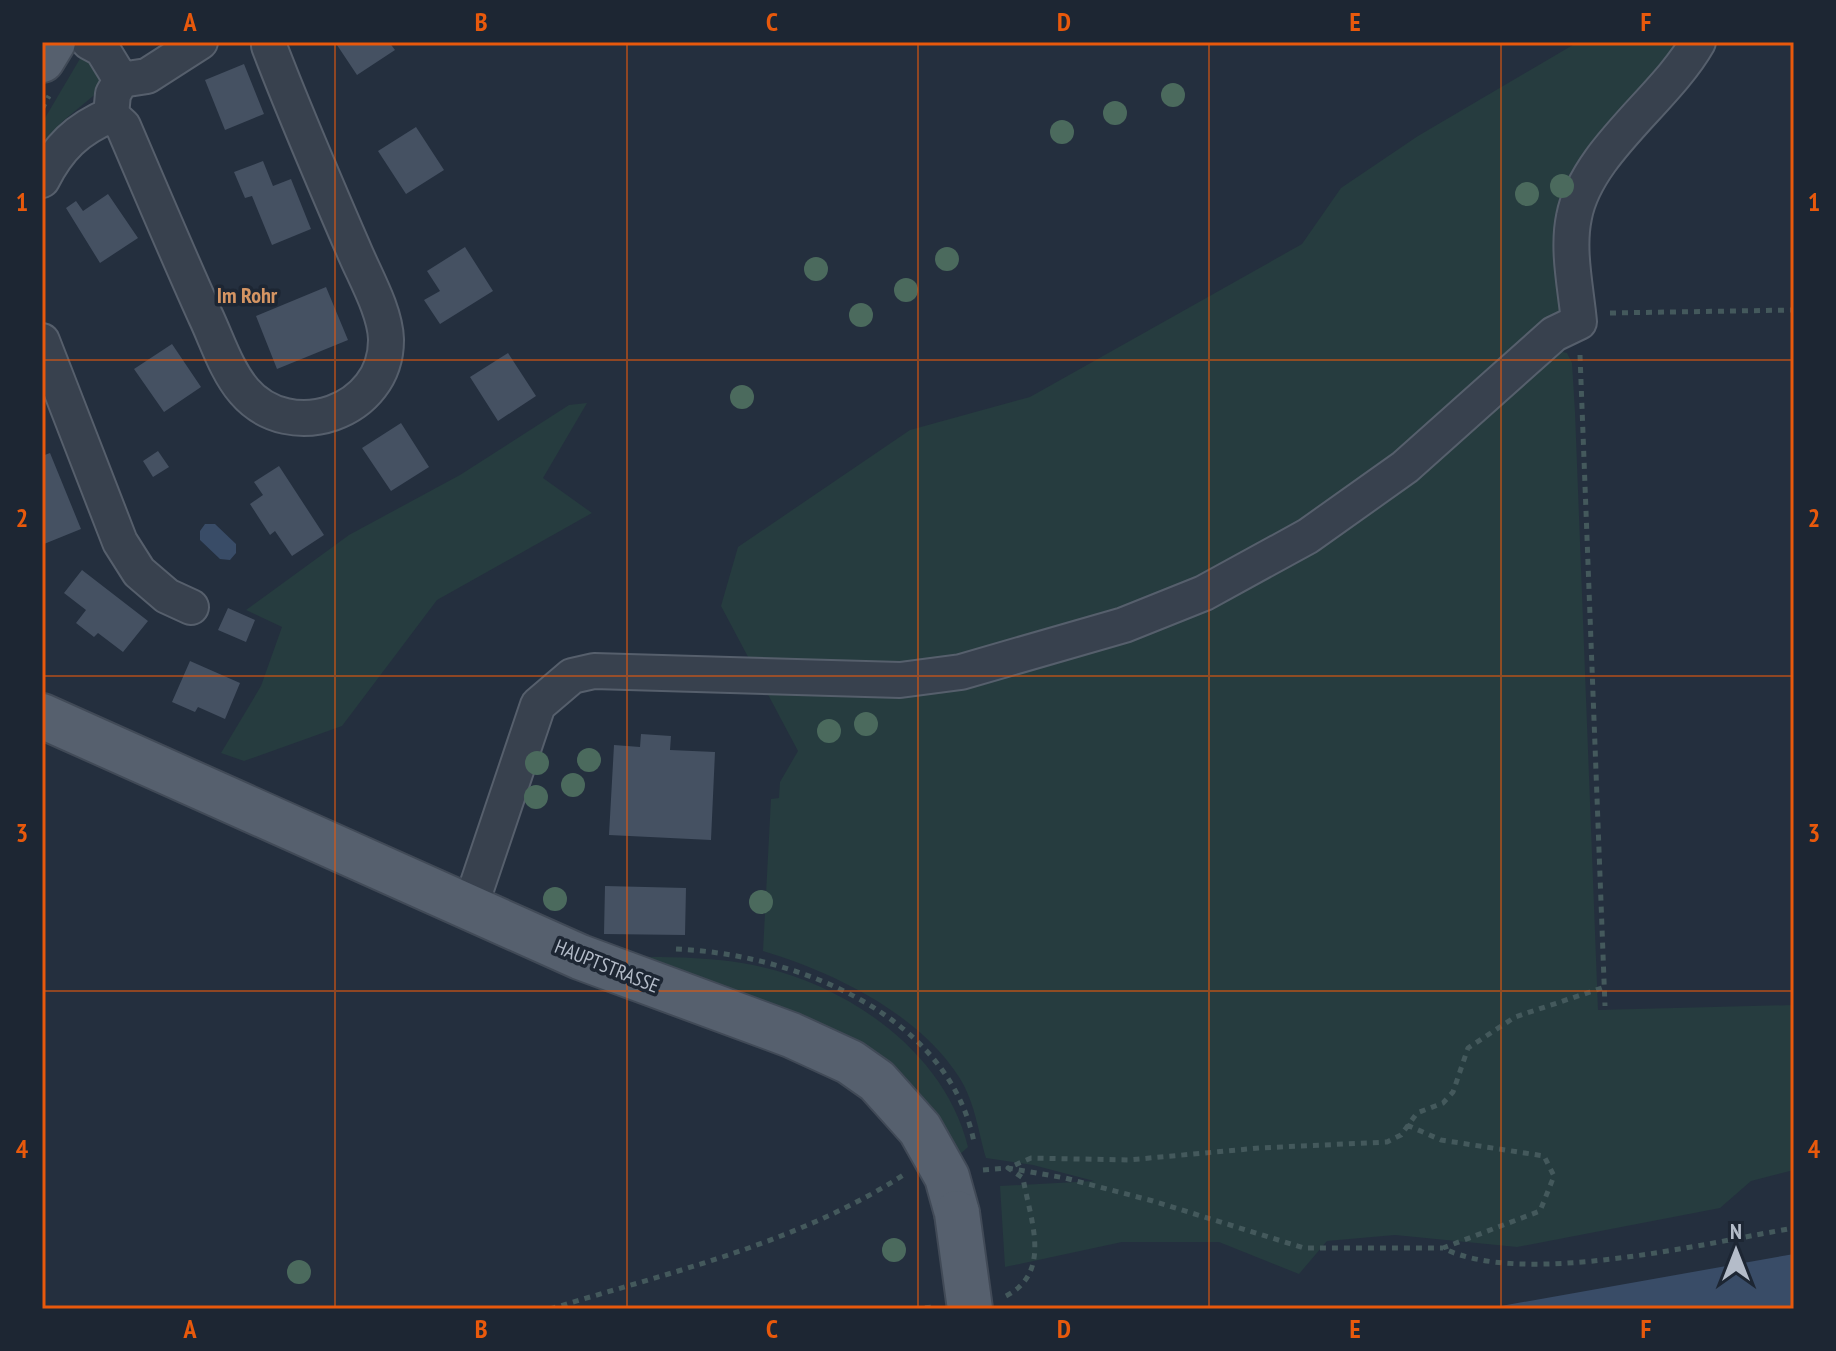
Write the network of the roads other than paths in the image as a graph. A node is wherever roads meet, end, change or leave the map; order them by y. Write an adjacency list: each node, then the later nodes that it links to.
1 (53, 42): 6 (main road)
2 (89, 42): 7 (street)
3 (200, 42): 7 (street)
4 (1698, 42): 13 (street)
5 (269, 46): 8 (street)
6 (42, 60)
7 (121, 80): 8 (street)
8 (111, 115): 9 (street)
9 (42, 180)
10 (42, 341): 11 (street)
11 (191, 607)
12 (42, 716): 13 (main road, HAUPTSTRASSE)
13 (470, 907): 14 (main road, HAUPTSTRASSE, bridge)
14 (970, 1309)

